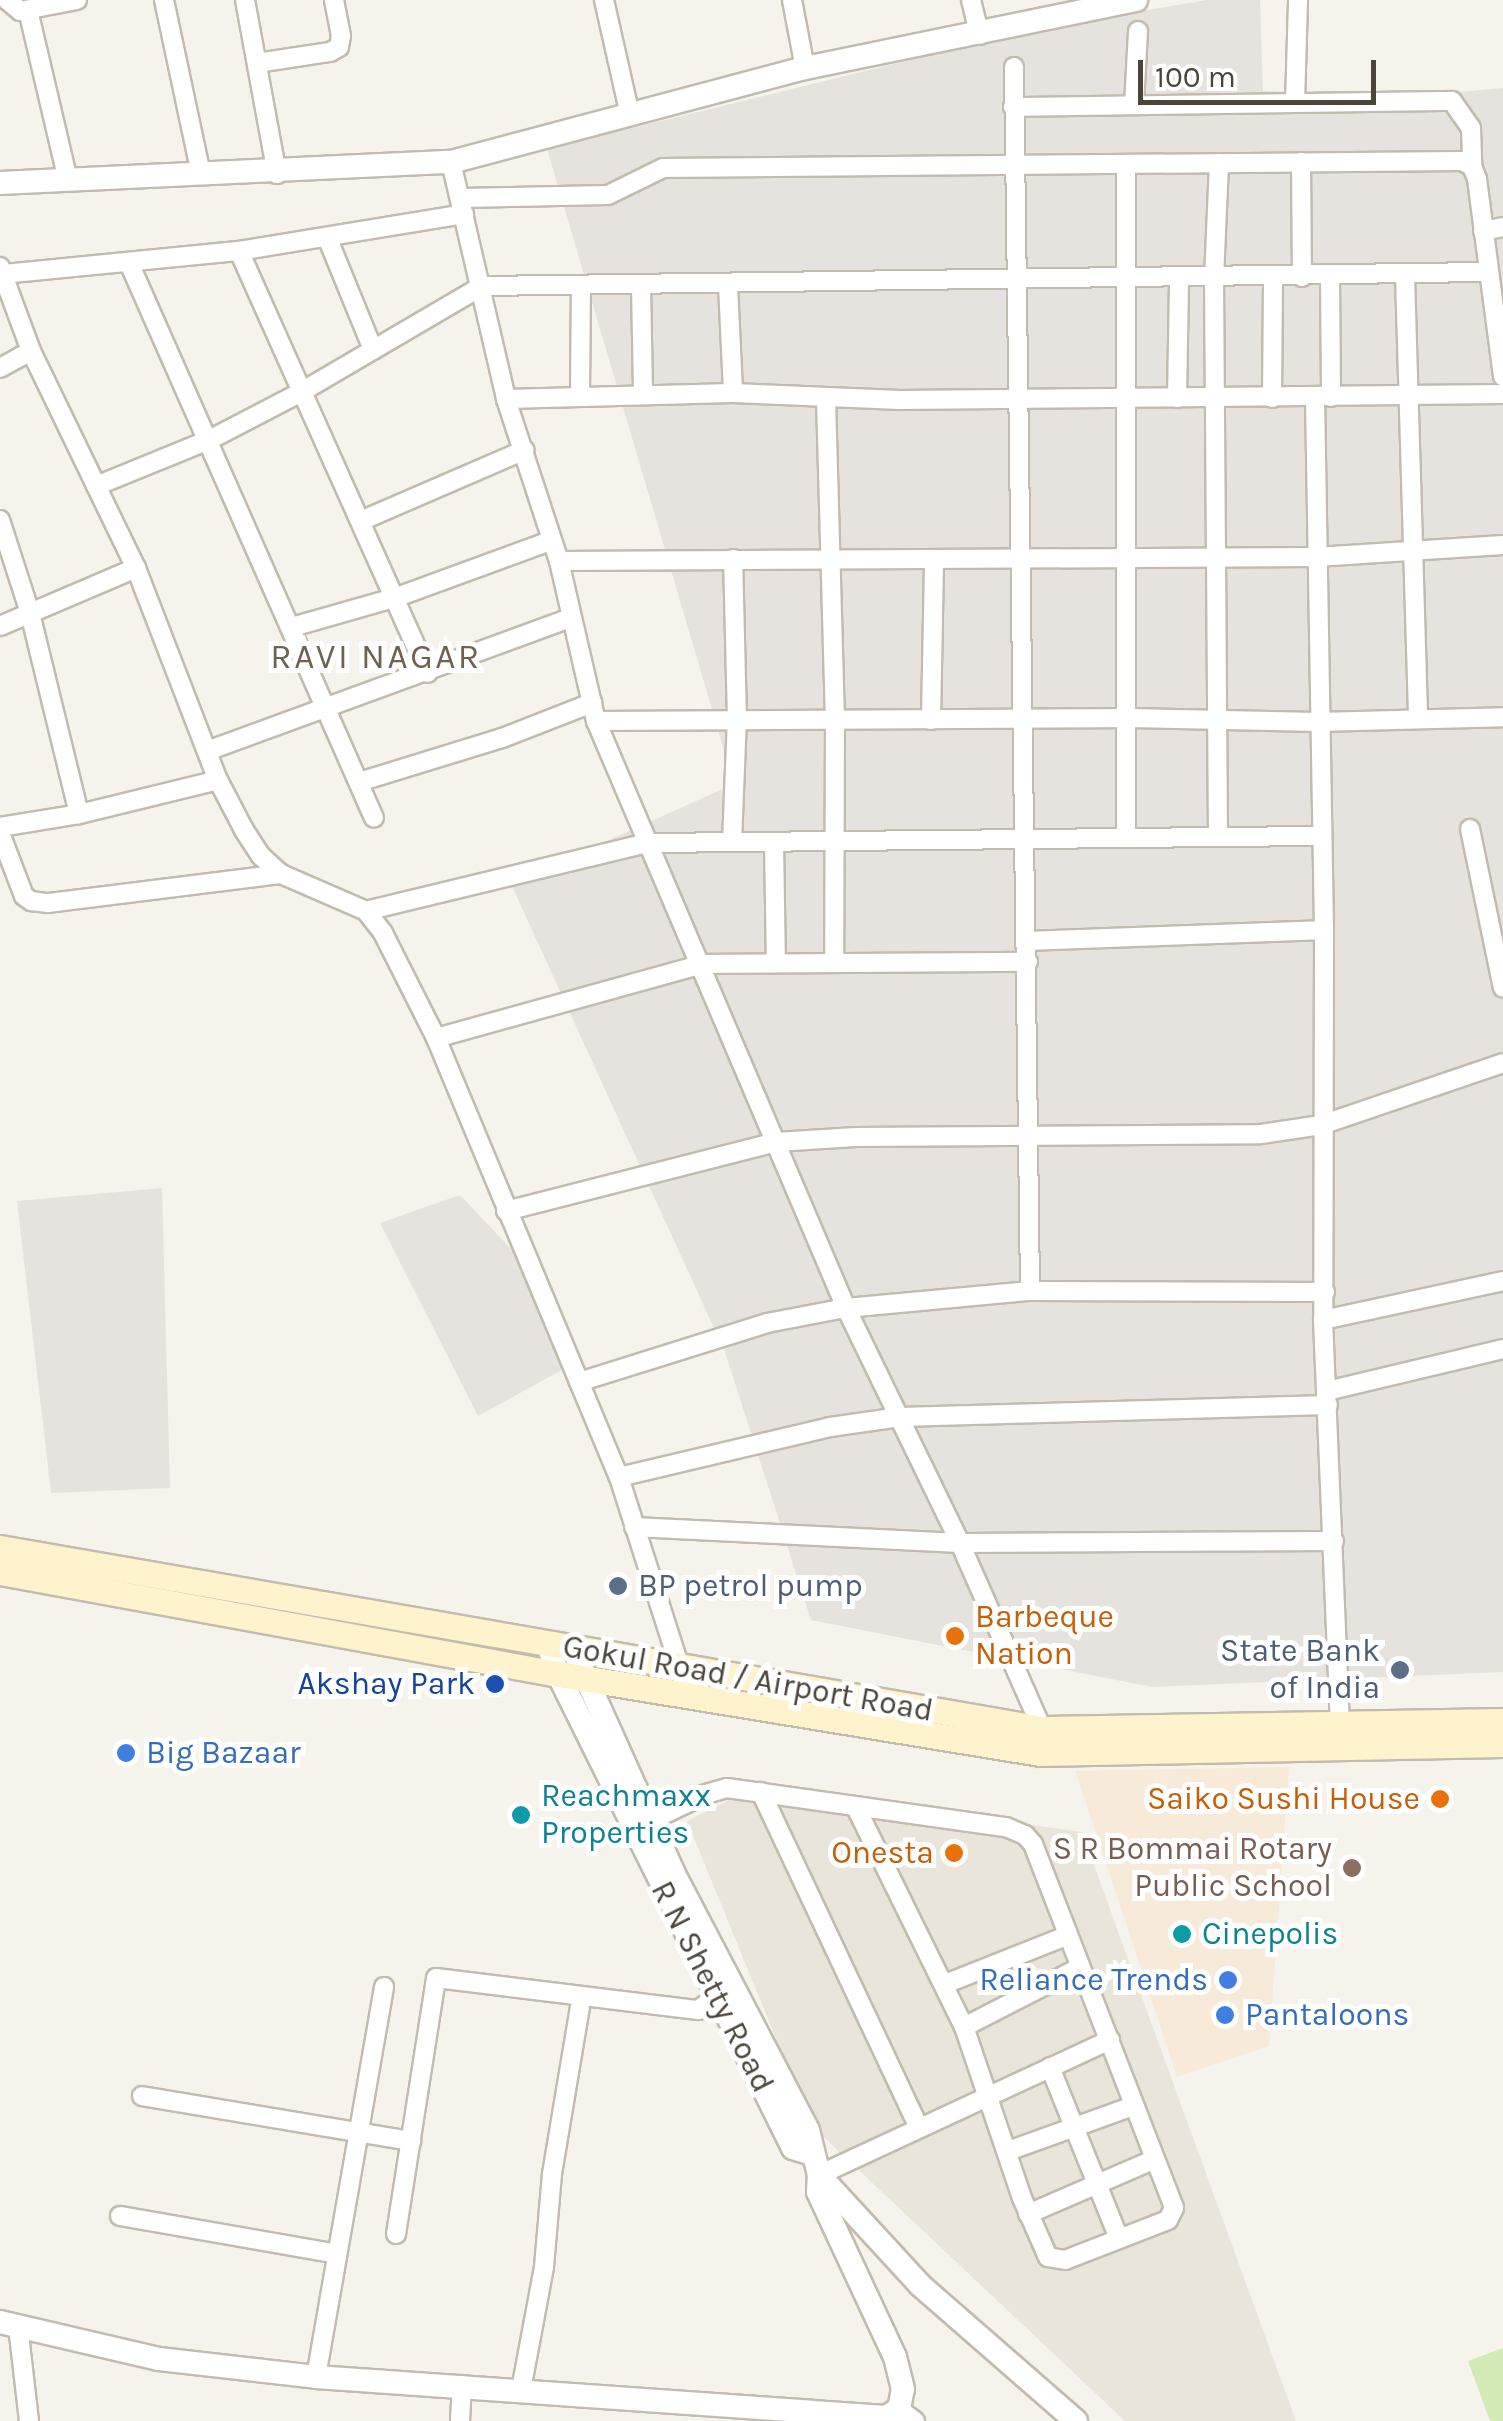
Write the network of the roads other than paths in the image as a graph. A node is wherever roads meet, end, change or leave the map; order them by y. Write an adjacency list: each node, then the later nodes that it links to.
1 (3, 0): 11 (street)
2 (77, 0): 11 (street)
3 (164, 0): 27 (street)
4 (245, 0): 14 (street)
5 (334, 0): 14 (street)
6 (792, 0): 16 (street)
7 (971, 0): 13 (street)
8 (1136, 0): 13 (street)
9 (1298, 0): 17 (street)
10 (611, 2): 20 (street)
11 (28, 10): 29 (street)
12 (1138, 31): 18 (street)
13 (980, 34): 16 (street)
14 (257, 63): 28 (street)
15 (1014, 67): 19 (street)
16 (805, 68): 20 (street)
17 (1294, 103): 18 (street); 26 (street)
18 (1134, 105): 19 (street)
19 (1014, 107): 25 (street)
20 (630, 115): 21 (street)
21 (451, 162): 28 (street); 31 (street)
22 (1301, 162): 23 (street); 26 (street); 41 (street)
23 (1219, 163): 24 (street); 46 (street)
24 (1126, 164): 25 (street); 44 (street)
25 (1014, 165): 31 (street); 43 (street)
26 (1472, 166): 33 (street)
27 (200, 174): 28 (street); 29 (street)
28 (277, 174)
29 (68, 180): 30 (street)
30 (0, 184)
31 (462, 206): 34 (street); 48 (street)
32 (1503, 227): 33 (street)
33 (1483, 231): 38 (street)
34 (327, 237): 35 (street); 51 (street)
35 (239, 251): 36 (street); 55 (street)
36 (130, 265): 37 (street); 69 (street)
37 (2, 270): 52 (street)
38 (1488, 272): 39 (street); 53 (street)
39 (1405, 276): 42 (street); 60 (street)
40 (1273, 277): 41 (street); 46 (street); 65 (street)
41 (1302, 277): 42 (street)
42 (1330, 277): 61 (street)
43 (1013, 278): 44 (street); 47 (street); 68 (street)
44 (1128, 278): 45 (street); 62 (street)
45 (1178, 278): 46 (street); 63 (street)
46 (1214, 278): 64 (street)
47 (728, 285): 50 (street); 56 (street)
48 (482, 286): 49 (street); 51 (street); 66 (street)
49 (581, 286): 50 (street); 57 (street)
50 (641, 286): 59 (street)
51 (373, 350): 55 (street)
52 (31, 351): 54 (street); 71 (street)
53 (1502, 367)
54 (0, 368)
55 (303, 391): 69 (street); 73 (street)
56 (734, 393): 59 (street); 67 (street)
57 (580, 394): 59 (street); 66 (street)
58 (1503, 394): 60 (street)
59 (643, 395)
60 (1407, 396): 61 (street); 76 (street)
61 (1323, 397): 65 (street); 79 (street)
62 (1126, 398): 63 (street); 68 (street); 78 (street)
63 (1178, 398): 64 (street)
64 (1216, 398): 65 (street); 81 (street)
65 (1272, 398)
66 (506, 399): 70 (street)
67 (826, 399): 68 (street); 80 (street)
68 (1016, 399): 77 (street)
69 (209, 440): 71 (street); 90 (street)
70 (525, 450): 73 (street); 74 (street)
71 (96, 486): 85 (street)
72 (0, 520): 87 (street)
73 (363, 520): 86 (street)
74 (550, 541): 84 (street); 86 (street)
75 (1503, 546): 76 (street)
76 (1412, 553): 79 (street); 101 (street)
77 (1023, 556): 78 (street); 83 (street); 99 (street)
78 (1129, 557): 81 (street); 95 (street)
79 (1316, 557): 81 (street); 102 (street)
80 (832, 558): 82 (street); 83 (street); 97 (street)
81 (1218, 558): 100 (street)
82 (733, 559): 84 (street); 96 (street)
83 (934, 560): 98 (street)
84 (558, 561): 88 (street)
85 (136, 568): 87 (street); 103 (street)
86 (397, 597): 90 (street); 91 (street)
87 (30, 614): 89 (street); 106 (street)
88 (572, 618): 91 (street); 93 (street)
89 (0, 626)
90 (292, 627): 92 (street)
91 (428, 672): 92 (street)
92 (329, 710): 103 (street); 105 (street)
93 (594, 712): 96 (street); 105 (street); 117 (street)
94 (1503, 717): 101 (street)
95 (1129, 718): 99 (street); 100 (street); 112 (street)
96 (737, 720): 97 (street); 115 (street)
97 (835, 720): 98 (street); 114 (street)
98 (930, 720): 99 (street)
99 (1022, 720): 113 (street)
100 (1217, 720): 102 (street); 111 (street)
101 (1418, 720): 102 (street)
102 (1318, 722): 110 (street)
103 (207, 752): 104 (street)
104 (218, 780): 106 (street); 118 (street)
105 (358, 782): 107 (street)
106 (79, 814): 109 (street)
107 (374, 818)
108 (1470, 829): 126 (street)
109 (0, 830): 118 (street)
110 (1322, 836): 111 (street); 120 (street)
111 (1218, 837): 112 (street)
112 (1126, 838): 113 (street)
113 (1025, 840): 114 (street); 121 (street)
114 (836, 841): 116 (street); 122 (street)
115 (732, 842): 116 (street); 117 (street)
116 (774, 842): 124 (street)
117 (648, 843): 119 (street); 125 (street)
118 (281, 874): 119 (street)
119 (366, 912): 127 (street)
120 (1324, 930): 121 (street); 129 (street)
121 (1028, 941): 123 (street)
122 (834, 962): 123 (street); 124 (street)
123 (1028, 962): 130 (street)
124 (776, 963): 125 (street)
125 (702, 964): 127 (street); 131 (street)
126 (1503, 988)
127 (436, 1038): 132 (street)
128 (1503, 1063): 129 (street)
129 (1321, 1125): 130 (street); 135 (street)
130 (1028, 1137): 131 (street); 134 (street)
131 (776, 1142): 132 (street); 136 (street)
132 (506, 1211): 139 (street)
133 (1503, 1281): 137 (street)
134 (1030, 1291): 135 (street); 136 (street)
135 (1325, 1292): 137 (street)
136 (846, 1308): 139 (street); 141 (street)
137 (1323, 1320): 140 (street)
138 (1503, 1349): 140 (street)
139 (579, 1382): 142 (street)
140 (1328, 1398): 141 (street); 144 (street)
141 (900, 1417): 142 (street); 145 (street)
142 (620, 1477): 143 (street)
143 (634, 1527): 145 (street); 149 (street)
144 (1334, 1541): 145 (street); 154 (street)
145 (960, 1543): 153 (street)
146 (0, 1548): 148 (main road, Gokul Road / Airport Road)
147 (0, 1572): 150 (main road, Gokul Road / Airport Road)
148 (560, 1647): 149 (main road, Gokul Road / Airport Road); 150 (street, R N Shetty Road)
149 (679, 1668): 151 (street); 153 (main road, Gokul Road / Airport Road)
150 (571, 1675): 151 (main road, Gokul Road / Airport Road); 158 (street, R N Shetty Road)
151 (688, 1693): 154 (main road, Gokul Road / Airport Road)
152 (1503, 1721): 154 (main road, Gokul Road / Airport Road)
153 (1042, 1730): 154 (main road, Gokul Road / Airport Road)
154 (1340, 1736): 155 (main road, Gokul Road / Airport Road)
155 (1503, 1744)
156 (761, 1792): 157 (street); 158 (street); 171 (street)
157 (857, 1810): 159 (street); 161 (street)
158 (639, 1811): 163 (street, R N Shetty Road)
159 (1066, 1936): 160 (street); 161 (street)
160 (1080, 1968): 165 (street); 166 (street)
161 (945, 1984): 165 (street)
162 (384, 1988): 173 (street)
163 (723, 1992): 174 (street); 177 (street, R N Shetty Road)
164 (580, 2008): 187 (street)
165 (964, 2026): 168 (street)
166 (1110, 2040): 167 (street); 170 (street)
167 (1050, 2067): 168 (street); 172 (street)
168 (987, 2095): 171 (street); 175 (street)
169 (142, 2096): 173 (street)
170 (1134, 2106): 172 (street); 176 (street)
171 (920, 2128): 177 (street)
172 (1074, 2128): 175 (street); 178 (street)
173 (358, 2133): 174 (street); 183 (street)
174 (411, 2141): 181 (street)
175 (1008, 2150): 179 (street)
176 (1155, 2159): 178 (street); 182 (street)
177 (815, 2164): 188 (street); 192 (street, R N Shetty Road)
178 (1097, 2184): 179 (street); 182 (street)
179 (1028, 2214): 182 (street)
180 (120, 2216): 183 (street)
181 (396, 2234)
182 (1119, 2240)
183 (337, 2254): 185 (street)
184 (9, 2324): 185 (street); 190 (street)
185 (316, 2377): 186 (street)
186 (462, 2384): 187 (street); 191 (street)
187 (520, 2390): 189 (street)
188 (907, 2415): 189 (street)
189 (787, 2416)
190 (29, 2421)
191 (460, 2421)
192 (1076, 2421)

